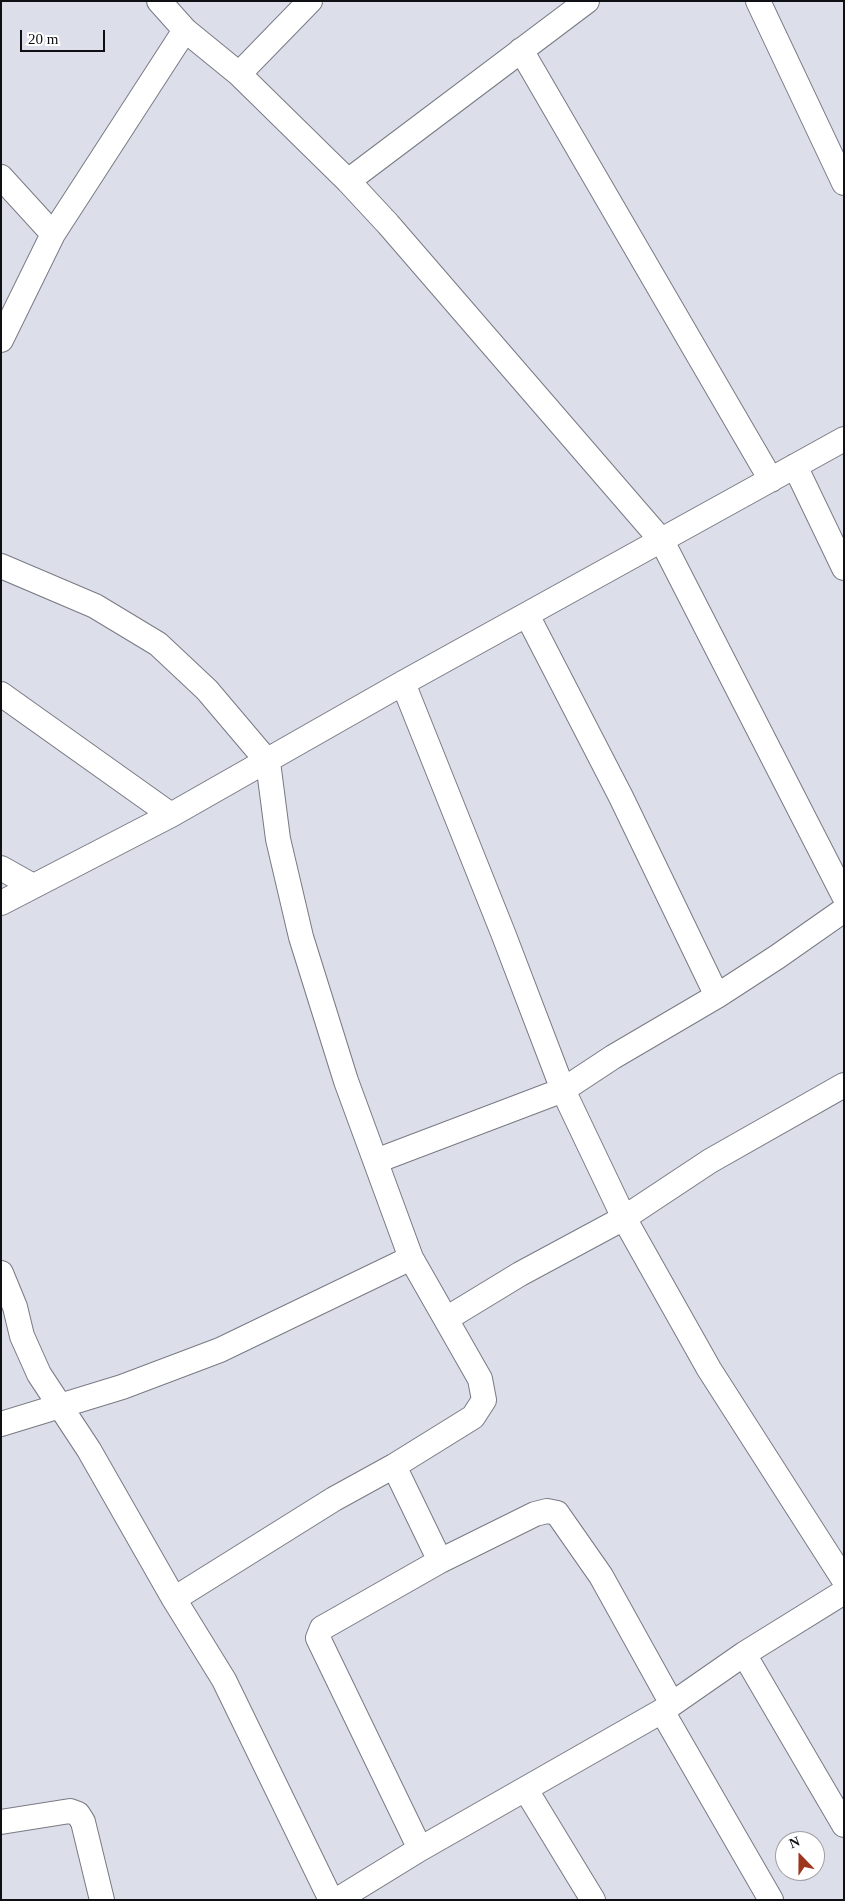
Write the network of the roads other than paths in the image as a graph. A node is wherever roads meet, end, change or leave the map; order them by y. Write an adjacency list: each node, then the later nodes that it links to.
1 (159, 1): 5 (street)
2 (310, 1): 7 (street)
3 (587, 1): 6 (street)
4 (758, 1): 10 (street)
5 (185, 30): 7 (street); 11 (street)
6 (521, 50): 9 (street); 15 (street)
7 (239, 74): 9 (street)
8 (1, 177): 11 (street)
9 (348, 180): 16 (street)
10 (844, 182)
11 (53, 234): 12 (street)
12 (1, 340)
13 (844, 439): 14 (street)
14 (795, 466): 15 (street); 18 (street)
15 (771, 480): 16 (street)
16 (662, 541): 19 (street); 26 (street)
17 (1, 566): 22 (street)
18 (844, 568)
19 (527, 615): 20 (street); 29 (street)
20 (403, 682): 22 (street); 31 (street)
21 (1, 694): 23 (street)
22 (268, 762): 23 (street); 32 (street)
23 (172, 815): 25 (street)
24 (1, 868): 25 (street)
25 (33, 886): 27 (street)
26 (844, 896)
27 (1, 903)
28 (844, 910): 29 (street)
29 (717, 996): 31 (street)
30 (844, 1085): 33 (street)
31 (564, 1090): 32 (street); 33 (street)
32 (376, 1161): 34 (street)
33 (624, 1218): 36 (street); 41 (street)
34 (411, 1258): 36 (street); 37 (street)
35 (1, 1273): 37 (street)
36 (446, 1319): 39 (street)
37 (61, 1405): 38 (street); 43 (street)
38 (1, 1424)
39 (394, 1466): 40 (street); 43 (street)
40 (440, 1561): 45 (street); 49 (street)
41 (844, 1580)
42 (844, 1592): 44 (street)
43 (174, 1598): 51 (street)
44 (744, 1654): 45 (street); 48 (street)
45 (667, 1707): 46 (street); 54 (street)
46 (526, 1790): 49 (street); 53 (street)
47 (1, 1822): 50 (street)
48 (844, 1825)
49 (420, 1849): 52 (street)
50 (102, 1900)
51 (331, 1900)
52 (336, 1900)
53 (593, 1900)
54 (771, 1900)

